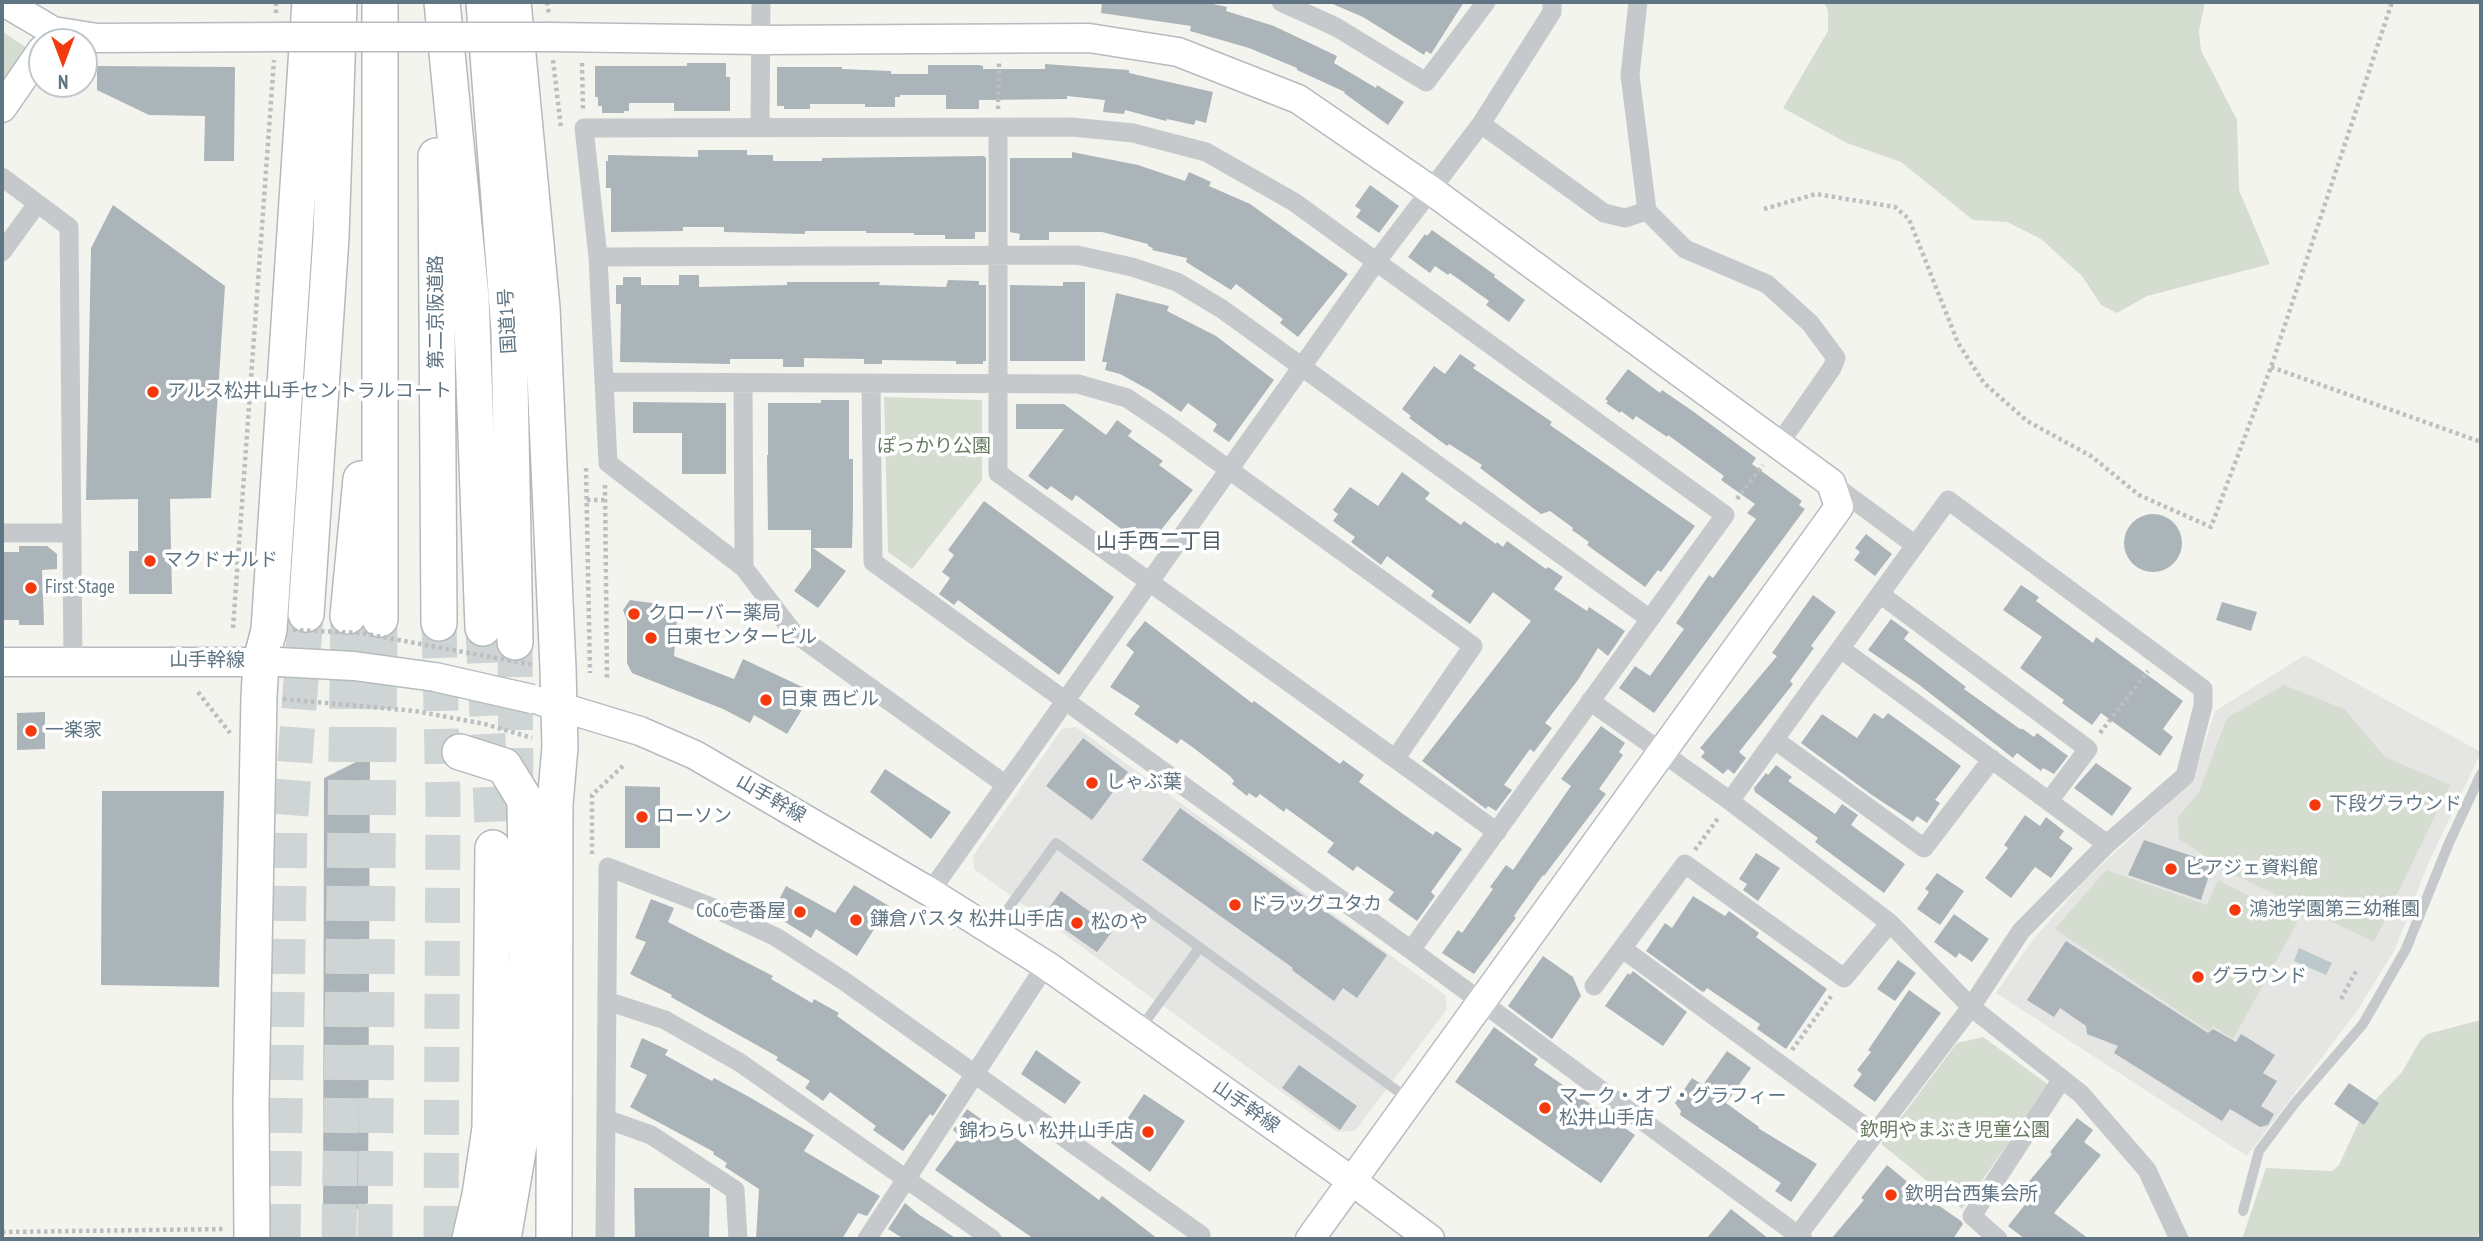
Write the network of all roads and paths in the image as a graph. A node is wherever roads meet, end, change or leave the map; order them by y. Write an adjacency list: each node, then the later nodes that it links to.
1 (4, 2): 16 (street)
2 (276, 2): 17 (path)
3 (310, 2): 69 (highway)
4 (339, 2): 62 (highway)
5 (380, 2): 60 (highway)
6 (436, 2): 63 (highway, 第二京阪道路)
7 (442, 2): 65 (highway)
8 (484, 2): 67 (highway, 国道1号)
9 (513, 2): 77 (highway)
10 (761, 2): 20 (street)
11 (1281, 2): 12 (street)
12 (1486, 2)
13 (1552, 2): 25 (street)
14 (1638, 2): 34 (street)
15 (2392, 2): 40 (path)
16 (33, 28)
17 (280, 37): 18 (street); 21 (street, bridge); 64 (path)
18 (98, 38)
19 (999, 39): 20 (street); 27 (path); 31 (street)
20 (761, 40): 21 (street); 26 (street)
21 (551, 44): 29 (path)
22 (582, 51): 28 (path)
23 (28, 69): 24 (street)
24 (2, 108)
25 (1481, 124): 31 (street); 34 (street)
26 (760, 127): 27 (street); 28 (street)
27 (998, 127): 36 (street); 38 (street)
28 (584, 128): 37 (street)
29 (562, 131)
30 (2, 177): 32 (street)
31 (1432, 191): 38 (street); 46 (street)
32 (37, 204): 35 (street); 55 (street)
33 (1764, 209): 40 (path)
34 (1647, 211): 46 (street)
35 (2, 253)
36 (998, 255): 37 (street); 39 (street); 44 (street)
37 (598, 257): 41 (street)
38 (1376, 262): 39 (street); 53 (street)
39 (1302, 367): 49 (street); 61 (street)
40 (2270, 367): 45 (path)
41 (605, 382): 42 (street); 48 (street)
42 (743, 383): 43 (street); 57 (street)
43 (872, 383): 44 (street); 75 (street)
44 (998, 384): 49 (street); 58 (street)
45 (2481, 442)
46 (1779, 444): 50 (street); 53 (path)
47 (586, 456): 51 (path)
48 (607, 463): 52 (path); 57 (street)
49 (1229, 470): 58 (street); 83 (street)
50 (1831, 483): 56 (street); 82 (street)
51 (587, 500): 52 (path); 72 (path)
52 (605, 500): 73 (path)
53 (1725, 515): 61 (street)
54 (2, 533): 55 (street)
55 (72, 533): 71 (street)
56 (1915, 545): 59 (street); 68 (street)
57 (744, 568): 86 (street)
58 (1149, 582): 75 (street); 83 (street)
59 (1880, 594): 66 (street); 80 (street)
60 (364, 617)
61 (1650, 619): 76 (street)
62 (299, 622): 67 (path, bridge)
63 (439, 622)
64 (233, 628)
65 (483, 628)
66 (1841, 649): 79 (street); 84 (street)
67 (525, 653)
68 (2160, 657): 80 (path); 90 (street)
69 (270, 661): 71 (street, 山手幹線); 77 (street, 山手幹線, bridge); 118 (highway)
70 (2, 662): 71 (street, 山手幹線)
71 (73, 662)
72 (590, 673)
73 (607, 680)
74 (283, 699): 78 (path, bridge)
75 (1065, 701): 86 (street); 98 (street)
76 (1590, 701): 82 (street); 89 (street)
77 (545, 702): 93 (street, 山手幹線); 122 (highway)
78 (532, 738)
79 (1775, 740): 84 (street); 87 (street)
80 (2088, 748): 88 (street)
81 (460, 752): 121 (highway)
82 (1661, 752): 87 (street); 105 (street)
83 (1395, 759): 89 (street)
84 (1992, 759): 88 (street)
85 (2481, 774): 116 (lane)
86 (1006, 785): 93 (street)
87 (1731, 801): 92 (path); 94 (street)
88 (2049, 801): 90 (street)
89 (1497, 832): 98 (street)
90 (2107, 844): 106 (street)
91 (493, 848): 120 (highway)
92 (1685, 864): 97 (street); 101 (street)
93 (930, 892): 95 (street, 山手幹線)
94 (1890, 923): 101 (street); 106 (street)
95 (992, 931): 96 (lane); 99 (street, 山手幹線)
96 (1200, 947): 107 (lane); 111 (lane)
97 (1623, 949): 102 (street); 108 (street)
98 (1411, 950): 105 (street)
99 (1046, 965): 107 (street, 山手幹線); 109 (street)
100 (2356, 971): 103 (path)
101 (1844, 978): 108 (path)
102 (1594, 986)
103 (2341, 999)
104 (607, 1000): 109 (street); 112 (street); 114 (street)
105 (1481, 1002): 111 (street); 119 (street)
106 (1971, 1007): 110 (street); 113 (street)
107 (1139, 1030): 115 (street, 山手幹線)
108 (1780, 1065): 113 (street)
109 (975, 1074): 114 (street); 127 (street)
110 (2062, 1079): 130 (street); 131 (street)
111 (1410, 1100): 115 (street)
112 (606, 1119): 123 (street); 124 (street)
113 (1875, 1133): 119 (street)
114 (906, 1180): 125 (street); 126 (street)
115 (1352, 1181): 128 (street); 129 (street, 山手幹線)
116 (2243, 1211)
117 (2, 1231): 118 (path)
118 (239, 1234)
119 (1800, 1237)
120 (470, 1239)
121 (503, 1239)
122 (554, 1239)
123 (605, 1239)
124 (738, 1239)
125 (867, 1239)
126 (992, 1239)
127 (1198, 1239)
128 (1310, 1239)
129 (1430, 1239)
130 (1998, 1239)
131 (2179, 1239)

